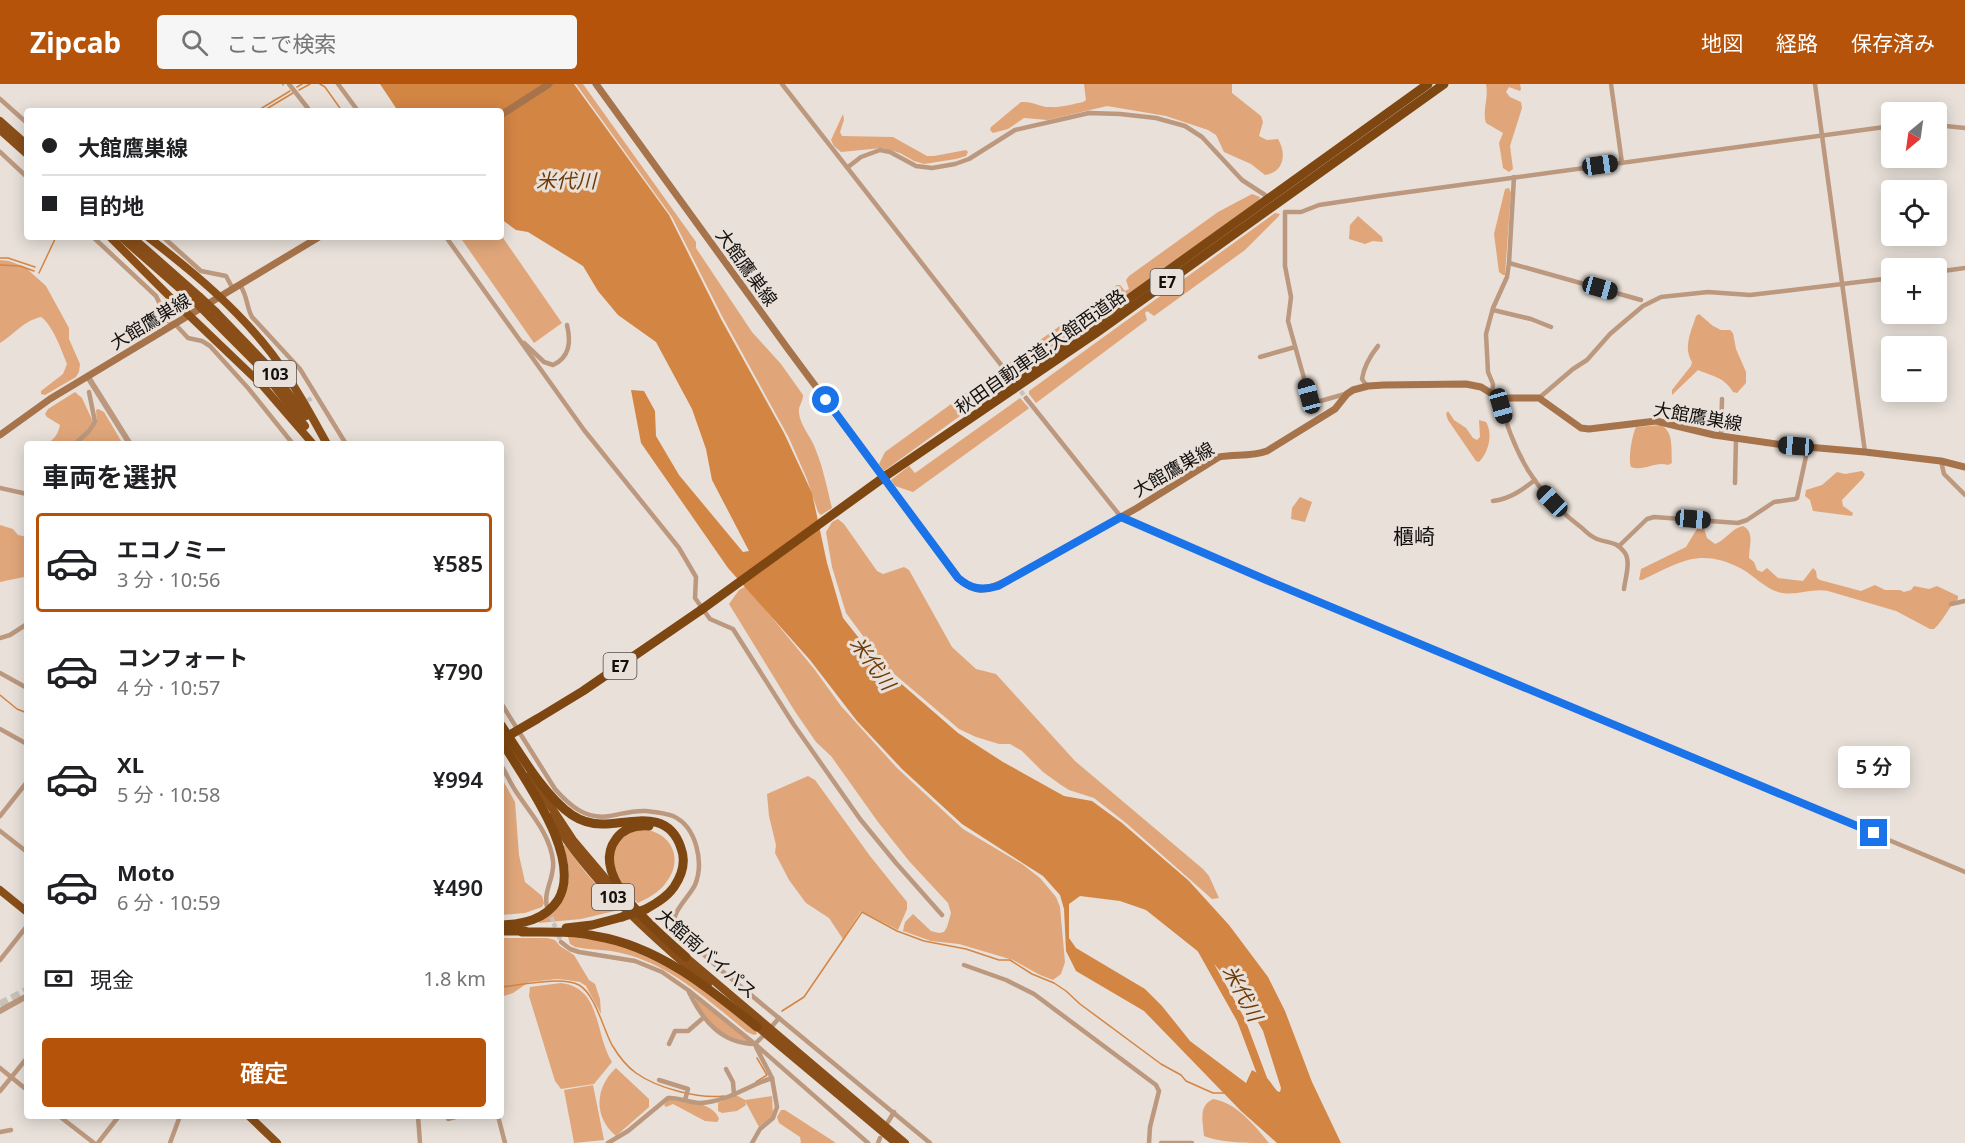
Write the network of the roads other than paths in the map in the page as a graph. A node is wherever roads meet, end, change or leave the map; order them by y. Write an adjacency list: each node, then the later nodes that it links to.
1 (289, 84): 11 (street)
2 (338, 84): 12 (street)
3 (549, 84): 13 (main road)
4 (596, 84): 92 (main road, 大館鷹巣線)
5 (782, 84): 25 (street)
6 (1428, 84): 85 (highway, 秋田自動車道;大館西道路 / E7)
7 (1444, 84): 85 (highway, 秋田自動車道;大館西道路 / E7)
8 (1611, 84): 24 (street)
9 (1815, 84): 20 (street)
10 (0, 99): 14 (street)
11 (308, 108)
12 (356, 108)
13 (504, 113)
14 (24, 120)
15 (0, 121): 21 (highway)
16 (1947, 126): 18 (street)
17 (1881, 127): 20 (street)
18 (1965, 128)
19 (0, 129): 23 (highway)
20 (1822, 135): 24 (street); 41 (street)
21 (24, 142)
22 (0, 152): 26 (street)
23 (24, 152)
24 (1622, 163): 27 (street)
25 (848, 167): 28 (street); 56 (street)
26 (24, 174)
27 (1514, 177): 37 (street); 54 (street)
28 (1264, 195)
29 (96, 240): 49 (street)
30 (113, 240): 47 (highway)
31 (125, 240): 44 (highway, 103)
32 (135, 240): 44 (highway, 103)
33 (152, 240): 43 (highway)
34 (166, 240): 42 (street)
35 (314, 240): 42 (main road, 大館鷹巣線)
36 (448, 240): 52 (street)
37 (1509, 263): 45 (street); 46 (street)
38 (1965, 268): 39 (street)
39 (1947, 270)
40 (1881, 279): 41 (street)
41 (1843, 284): 66 (street); 82 (street)
42 (237, 287): 43 (main road, 大館鷹巣線); 62 (street)
43 (220, 296): 47 (main road, 大館鷹巣線); 78 (highway)
44 (197, 300): 48 (highway, 103, bridge)
45 (1641, 300)
46 (1493, 309): 51 (street); 60 (street)
47 (189, 315): 49 (main road, 大館鷹巣線); 76 (highway)
48 (213, 315): 77 (highway, 103); 79 (highway, 103)
49 (175, 324): 57 (main road, 大館鷹巣線); 69 (street)
50 (567, 326): 52 (street)
51 (1551, 327)
52 (519, 340): 120 (street)
53 (1378, 346): 58 (street)
54 (1295, 347): 55 (street); 61 (street)
55 (1260, 357)
56 (1009, 375)
57 (88, 377): 70 (main road, 大館鷹巣線); 74 (street)
58 (1367, 386): 60 (main road, 大館鷹巣線); 61 (main road, 大館鷹巣線)
59 (89, 392): 73 (street)
60 (1491, 393): 65 (main road, 大館鷹巣線)
61 (1347, 394): 92 (main road, 大館鷹巣線)
62 (318, 395): 63 (street); 80 (street)
63 (312, 398)
64 (1026, 398): 92 (street)
65 (1499, 398): 66 (main road); 86 (street)
66 (1539, 398): 71 (main road, 大館鷹巣線)
67 (1722, 399): 71 (street)
68 (282, 416): 69 (street)
69 (275, 420): 75 (street)
70 (0, 435)
71 (1721, 436): 72 (main road, 大館鷹巣線)
72 (1736, 438): 81 (main road, 大館鷹巣線); 87 (street)
73 (78, 441)
74 (128, 441)
75 (291, 441)
76 (312, 441)
77 (313, 441)
78 (324, 441)
79 (324, 441)
80 (344, 441)
81 (1808, 447): 82 (main road, 大館鷹巣線); 93 (street)
82 (1865, 452): 83 (main road, 大館鷹巣線)
83 (1941, 461): 84 (main road, 大館鷹巣線); 90 (street)
84 (1965, 467)
85 (887, 475): 105 (highway, 秋田自動車道;大館西道路 / E7, bridge)
86 (1535, 480): 91 (street); 93 (street)
87 (1735, 483)
88 (0, 488): 89 (street)
89 (24, 493)
90 (1965, 495)
91 (1493, 501)
92 (1121, 517): 114 (street)
93 (1619, 546): 94 (street)
94 (1624, 589)
95 (1965, 601): 96 (street)
96 (1951, 604)
97 (24, 626): 98 (street)
98 (0, 638)
99 (0, 673): 100 (street)
100 (24, 687)
101 (504, 708): 134 (street)
102 (0, 729): 106 (street)
103 (504, 730): 117 (highway)
104 (504, 731): 127 (highway, 大館南バイパス / 103)
105 (504, 737)
106 (24, 742)
107 (504, 744): 121 (highway)
108 (504, 744): 136 (highway, 大館南バイパス / 103)
109 (504, 770): 116 (street)
110 (24, 786): 111 (street)
111 (0, 816)
112 (0, 831): 113 (street)
113 (24, 850)
114 (1965, 872)
115 (0, 890): 118 (highway)
116 (547, 907)
117 (644, 907): 119 (highway, bridge); 127 (highway)
118 (24, 909)
119 (621, 915): 122 (highway); 125 (highway)
120 (942, 915)
121 (504, 926)
122 (504, 927)
123 (504, 928): 125 (highway)
124 (24, 930): 128 (street)
125 (522, 932): 136 (highway)
126 (561, 942): 130 (street)
127 (686, 957): 171 (highway, 大館南バイパス / 103)
128 (0, 960)
129 (964, 965): 173 (street)
130 (688, 990): 133 (street); 139 (street)
131 (24, 998): 132 (street)
132 (0, 1011)
133 (703, 1018): 138 (street); 139 (street)
134 (780, 1018): 135 (street); 150 (street)
135 (773, 1025)
136 (757, 1027): 170 (highway, 大館南バイパス / 103)
137 (762, 1037): 139 (street)
138 (669, 1044)
139 (755, 1044): 144 (street); 169 (street)
140 (24, 1062): 143 (street)
141 (0, 1068): 143 (street)
142 (726, 1069): 148 (street)
143 (11, 1077): 146 (street); 147 (street)
144 (772, 1078): 148 (street); 168 (street)
145 (659, 1080): 149 (street)
146 (24, 1088)
147 (0, 1091)
148 (733, 1093): 149 (street)
149 (686, 1096): 167 (street)
150 (894, 1112): 157 (street); 172 (street)
151 (63, 1119): 160 (street)
152 (116, 1119): 162 (street)
153 (179, 1119): 163 (street)
154 (252, 1119): 164 (highway)
155 (418, 1119): 165 (street)
156 (499, 1119): 166 (street)
157 (888, 1122)
158 (11, 1130): 159 (street)
159 (0, 1132)
160 (87, 1137): 161 (street); 162 (street)
161 (82, 1143)
162 (96, 1143)
163 (170, 1143)
164 (277, 1143)
165 (420, 1143)
166 (506, 1143)
167 (608, 1143)
168 (752, 1143)
169 (868, 1143)
170 (896, 1143)
171 (905, 1143)
172 (930, 1143)
173 (1149, 1143)
174 (1161, 1143): 175 (street)
175 (1192, 1143)

